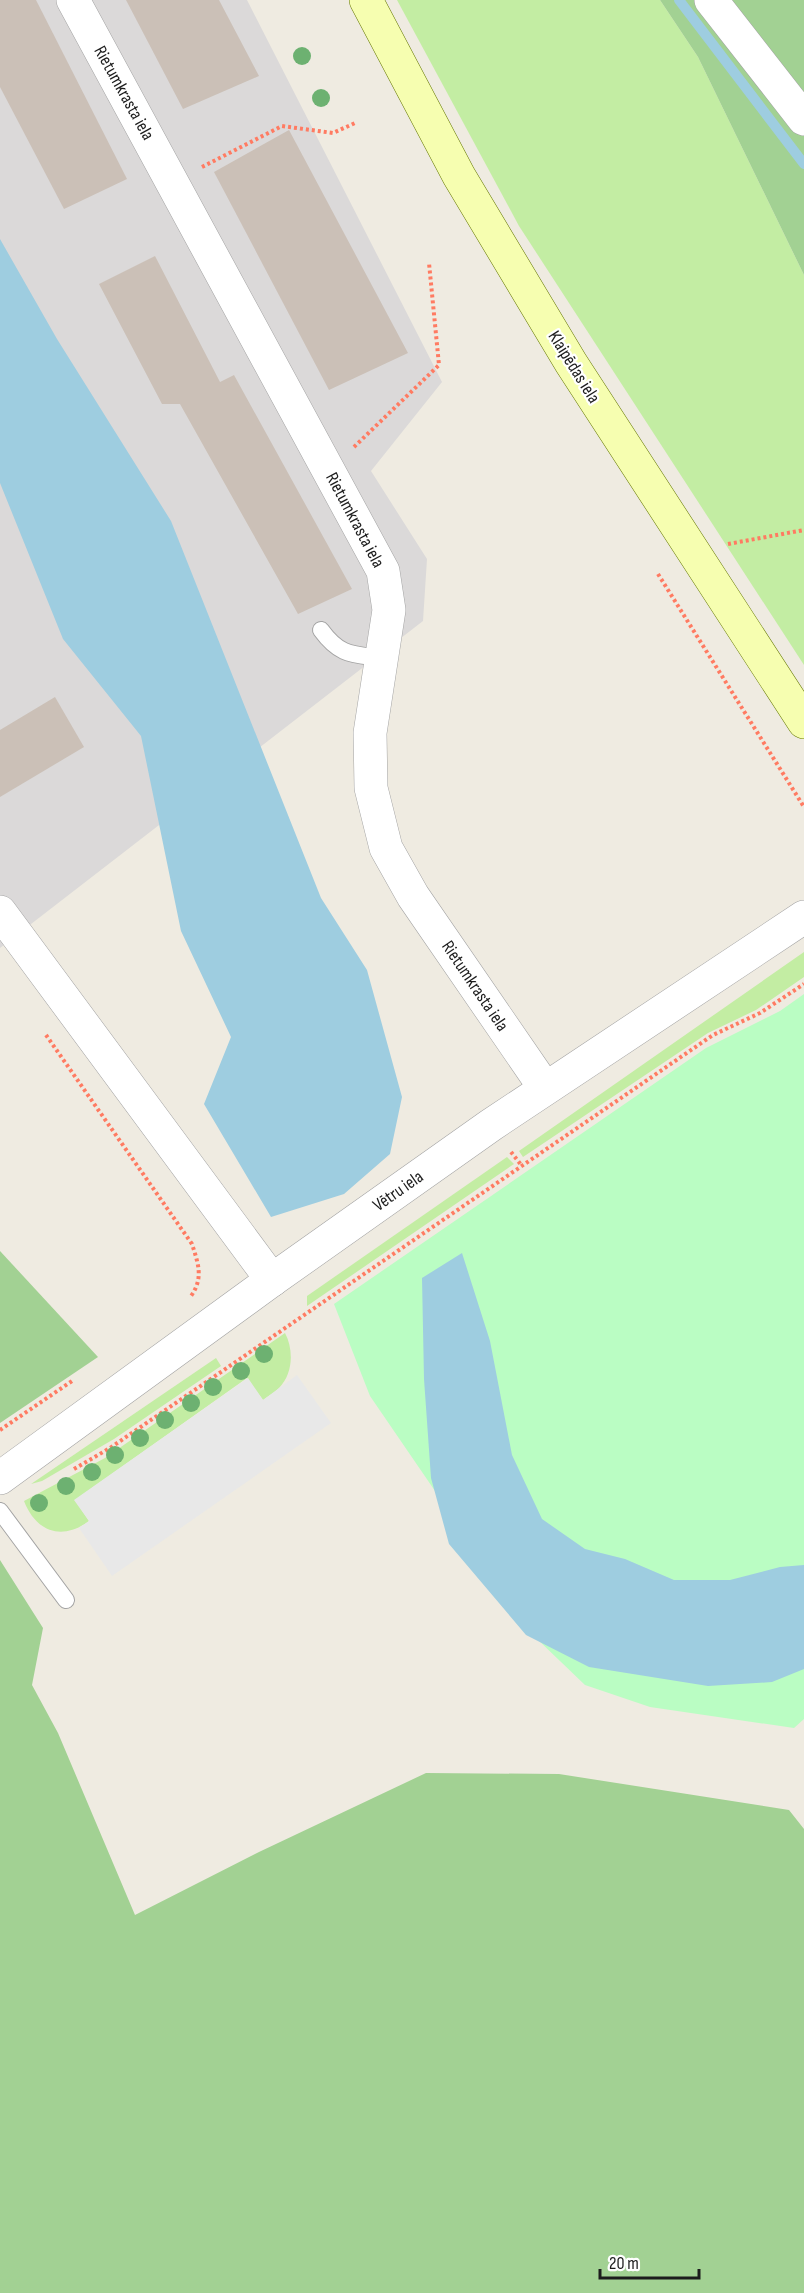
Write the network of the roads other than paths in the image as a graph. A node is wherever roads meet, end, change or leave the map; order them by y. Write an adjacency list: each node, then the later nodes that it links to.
1 (73, 0): 6 (street, Rietumkrasta iela)
2 (366, 0): 7 (main road, Klaipēdas iela)
3 (711, 0): 4 (street)
4 (804, 119)
5 (321, 630): 6 (lane)
6 (381, 658): 10 (street, Rietumkrasta iela)
7 (804, 722)
8 (0, 912): 11 (street)
9 (804, 917): 10 (street, Vētru iela)
10 (545, 1088): 11 (street, Vētru iela)
11 (272, 1280): 12 (street, Vētru iela)
12 (0, 1478)
13 (0, 1511): 14 (lane)
14 (66, 1600)

